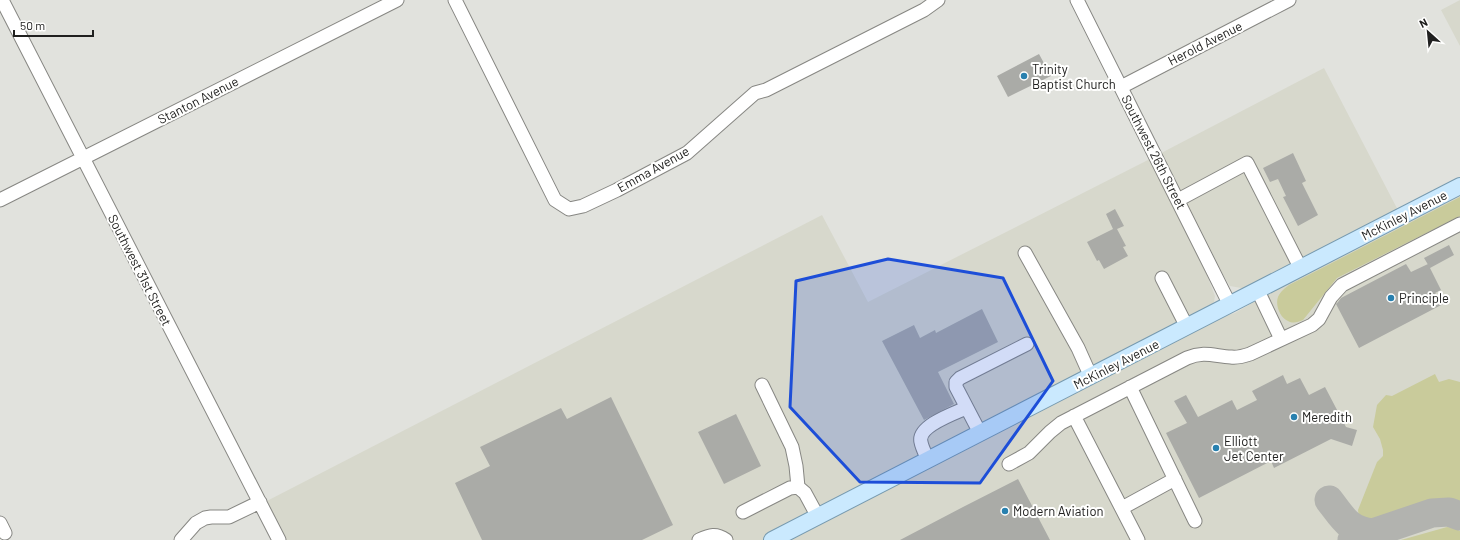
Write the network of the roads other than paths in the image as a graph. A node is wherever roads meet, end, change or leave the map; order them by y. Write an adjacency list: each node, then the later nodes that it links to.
1 (2, 0): 8 (street, Southwest 31st Street)
2 (396, 0): 8 (street, Stanton Avenue)
3 (455, 0): 4 (street, Emma Avenue)
4 (938, 0)
5 (1077, 0): 7 (street, Southwest 26th Street)
6 (1289, 0): 7 (street, Herold Avenue)
7 (1121, 87): 11 (street, Southwest 26th Street)
8 (83, 159): 10 (street, Stanton Avenue); 31 (street, Southwest 31st Street)
9 (1460, 186): 14 (main road, McKinley Avenue)
10 (0, 200)
11 (1178, 200): 14 (street); 17 (street, Southwest 26th Street)
12 (1459, 228): 19 (street)
13 (1025, 253): 21 (street)
14 (1301, 269): 16 (main road, McKinley Avenue)
15 (1162, 278): 18 (street)
16 (1258, 291): 17 (main road, McKinley Avenue); 19 (street)
17 (1230, 305): 18 (main road, McKinley Avenue)
18 (1187, 327): 21 (main road, McKinley Avenue)
19 (1281, 339): 23 (street)
20 (1027, 344): 24 (street)
21 (1091, 377): 26 (main road, McKinley Avenue)
22 (762, 385): 30 (street)
23 (1130, 387): 25 (street); 29 (street)
24 (966, 408): 26 (street); 27 (street)
25 (1074, 416): 28 (street); 32 (street)
26 (980, 433): 27 (main road, McKinley Avenue)
27 (928, 460): 34 (main road, McKinley Avenue)
28 (1009, 464)
29 (1175, 479): 32 (street); 35 (street)
30 (798, 487): 33 (street); 34 (street)
31 (260, 502): 36 (street); 37 (street, Southwest 31st Street)
32 (1122, 508): 41 (street)
33 (744, 512)
34 (818, 517): 40 (main road, McKinley Avenue)
35 (1194, 521)
36 (181, 540)
37 (279, 540)
38 (699, 540): 39 (street)
39 (726, 540)
40 (772, 540)
41 (1138, 540)

